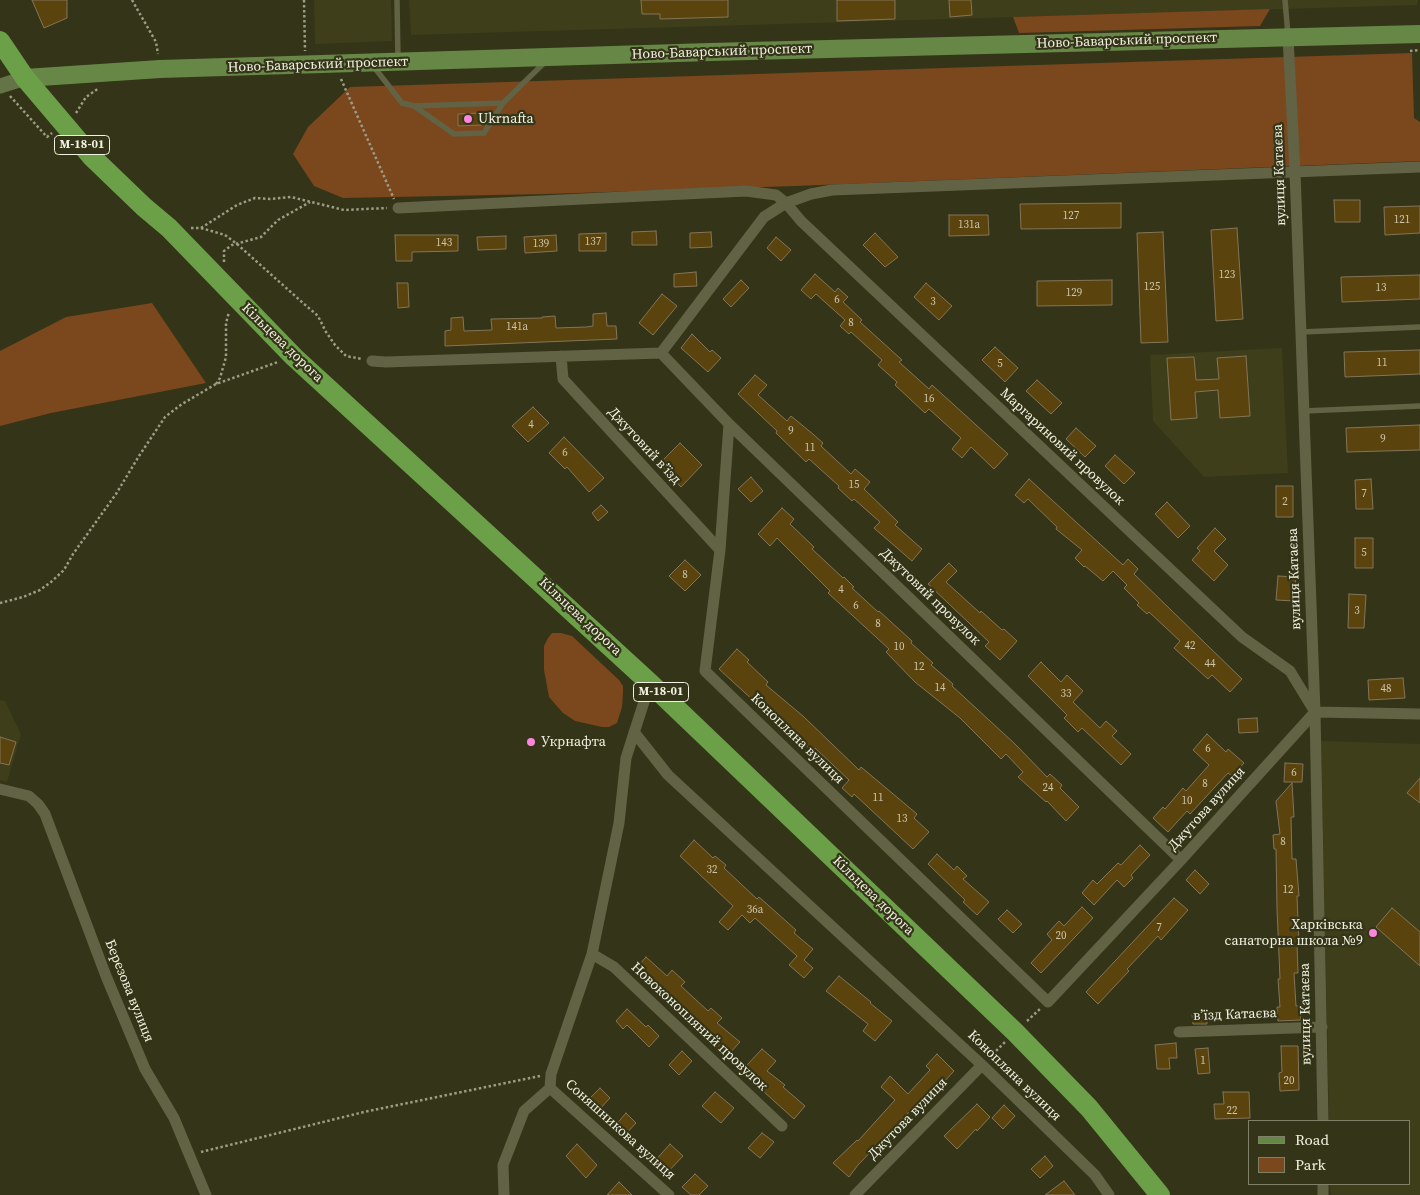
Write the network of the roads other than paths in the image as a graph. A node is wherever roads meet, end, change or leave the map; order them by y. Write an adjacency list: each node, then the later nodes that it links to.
1 (397, 0): 7 (lane)
2 (1285, 0): 4 (lane)
3 (1420, 34): 4 (main road, Ново-Баварський проспект)
4 (1288, 37): 6 (main road, Ново-Баварський проспект); 14 (street, вулиця Катаєва)
5 (0, 41): 9 (highway, Кільцева дорога / М-18-01)
6 (548, 58): 7 (main road, Ново-Баварський проспект); 11 (lane)
7 (398, 62): 8 (main road, Ново-Баварський проспект)
8 (372, 63): 9 (main road, Ново-Баварський проспект); 12 (lane)
9 (25, 78): 10 (street); 26 (highway, Кільцева дорога / М-18-01)
10 (4, 90)
11 (503, 103): 12 (lane); 12 (lane)
12 (414, 106)
13 (1420, 167): 14 (street)
14 (1295, 172): 15 (street); 18 (street, вулиця Катаєва)
15 (786, 203): 16 (street); 19 (street); 27 (street, Маргариновий провулок)
16 (398, 208)
17 (1420, 327): 18 (lane)
18 (1301, 332): 23 (street, вулиця Катаєва)
19 (661, 353): 20 (street); 24 (street, Джутовий провулок)
20 (561, 356): 21 (street); 25 (street, Джутовий в’їзд)
21 (372, 361)
22 (1420, 406): 23 (lane)
23 (1304, 411): 27 (street, вулиця Катаєва)
24 (729, 424): 25 (street, Конопляна вулиця); 31 (street, Джутовий провулок)
25 (720, 550): 33 (street, Конопляна вулиця)
26 (650, 683): 29 (street); 45 (highway, Кільцева дорога / М-18-01)
27 (1315, 712): 28 (street); 31 (street, Джутова вулиця); 34 (street, вулиця Катаєва)
28 (1420, 714)
29 (634, 732): 32 (street); 36 (street, Конопляна вулиця)
30 (0, 789): 40 (street, Березова вулиця)
31 (1181, 860): 33 (street, Джутова вулиця)
32 (592, 954): 37 (street); 39 (street, Новоконопляний провулок)
33 (1048, 1002)
34 (1322, 1027): 35 (street, в’їзд Катаєва); 38 (street, вулиця Катаєва)
35 (1179, 1032)
36 (982, 1065): 43 (street, Джутова вулиця); 44 (street, Конопляна вулиця)
37 (550, 1088): 41 (street); 42 (street, Соняшникова вулиця)
38 (1322, 1120)
39 (782, 1126)
40 (206, 1195)
41 (504, 1195)
42 (669, 1195)
43 (855, 1195)
44 (1110, 1195)
45 (1160, 1195)

